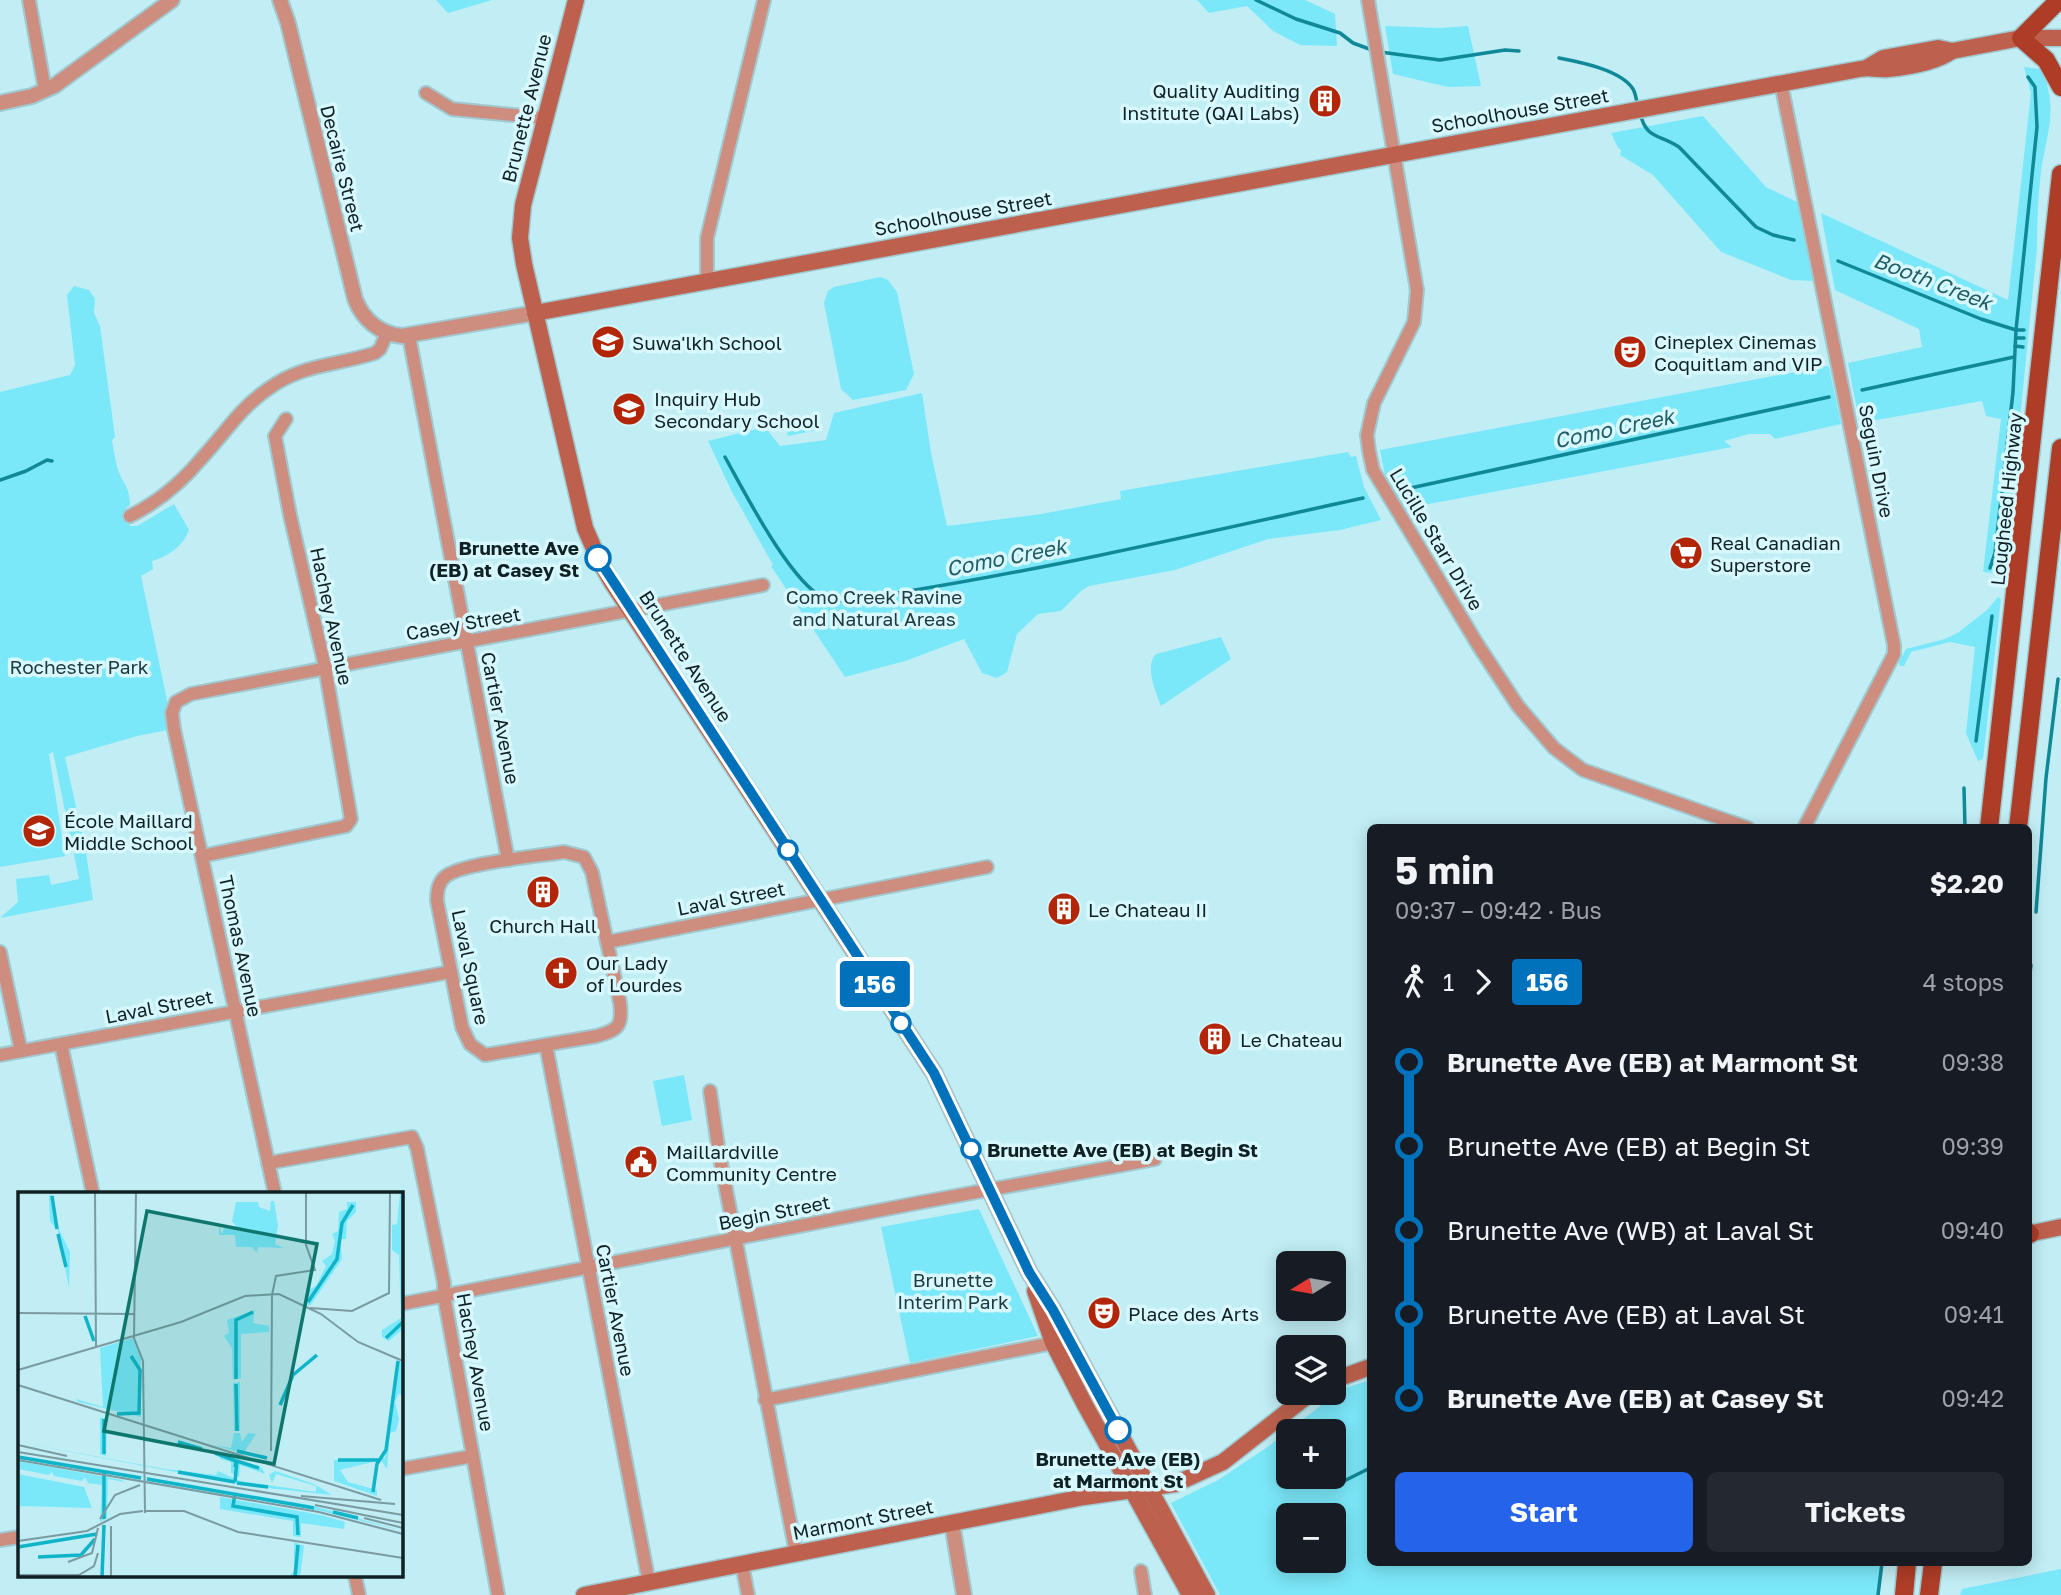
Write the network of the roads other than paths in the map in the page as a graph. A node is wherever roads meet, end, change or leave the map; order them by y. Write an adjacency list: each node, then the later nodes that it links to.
1 (29, 0): 12 (street)
2 (172, 0): 12 (street)
3 (280, 0): 20 (street, Decaire Street)
4 (576, 0): 15 (main road, Brunette Avenue)
5 (764, 0): 18 (street)
6 (1368, 0): 16 (street, Lucille Starr Drive)
7 (2059, 0): 8 (main road)
8 (2021, 38): 9 (main road, Schoolhouse Street); 10 (main road, Schoolhouse Street); 11 (main road)
9 (2061, 38)
10 (1781, 83): 16 (main road, Schoolhouse Street); 31 (street, Seguin Drive)
11 (2061, 88)
12 (45, 90): 14 (street)
13 (426, 93): 15 (street)
14 (0, 103)
15 (544, 118): 19 (main road, Brunette Avenue)
16 (1395, 154): 18 (main road, Schoolhouse Street); 30 (street, Lucille Starr Drive)
17 (2061, 174): 32 (main road, Lougheed Highway)
18 (707, 282): 19 (main road, Schoolhouse Street)
19 (536, 313): 21 (street, Schoolhouse Street); 26 (main road, Brunette Avenue)
20 (387, 333): 21 (street, Schoolhouse Street); 24 (street)
21 (409, 336): 27 (street, Cartier Avenue)
22 (286, 419): 28 (street, Hachey Avenue)
23 (2061, 448): 33 (main road)
24 (130, 516)
25 (763, 584): 26 (street, Casey Street)
26 (631, 611): 27 (street, Casey Street); 37 (main road, Brunette Avenue)
27 (467, 642): 28 (street, Casey Street); 35 (street, Cartier Avenue)
28 (325, 667): 29 (street, Casey Street); 34 (street, Hachey Avenue)
29 (174, 706): 34 (street, Thomas Avenue)
30 (1737, 824)
31 (1806, 824)
32 (1989, 824)
33 (2018, 824)
34 (202, 856): 41 (street, Thomas Avenue)
35 (508, 860): 38 (street, Laval Square); 40 (street, Laval Square)
36 (987, 867): 37 (street, Laval Street)
37 (821, 901): 38 (street, Laval Street); 49 (main road, Brunette Avenue)
38 (607, 942): 43 (street, Laval Square)
39 (0, 953): 44 (street)
40 (450, 972): 41 (street, Laval Street); 43 (street, Laval Square)
41 (234, 1012): 42 (street, Laval Street); 48 (street, Thomas Avenue)
42 (61, 1044): 44 (street, Laval Street); 50 (street)
43 (546, 1045): 55 (street, Cartier Avenue)
44 (21, 1051): 45 (street, Laval Street)
45 (0, 1055)
46 (710, 1091): 54 (street)
47 (1155, 1159): 49 (street, Begin Street)
48 (268, 1163): 51 (street, Thomas Avenue); 57 (street, Hachey Avenue)
49 (991, 1190): 54 (street, Begin Street); 56 (main road, Brunette Avenue)
50 (93, 1192)
51 (275, 1192)
52 (2061, 1227): 53 (main road)
53 (2032, 1233)
54 (736, 1239): 55 (street, Begin Street); 62 (street)
55 (589, 1268): 57 (street, Begin Street); 76 (street, Cartier Avenue)
56 (1029, 1272): 59 (main road, Brunette Avenue); 66 (main road, Brunette Avenue)
57 (444, 1296): 58 (street, Begin Street); 64 (street, Hachey Avenue)
58 (402, 1304)
59 (1053, 1343): 62 (street); 67 (main road, Brunette Avenue)
60 (1367, 1368): 61 (main road)
61 (1346, 1376)
62 (765, 1400): 71 (street)
63 (1296, 1405): 66 (main road, Marmont Street)
64 (473, 1455): 65 (street); 77 (street, Hachey Avenue)
65 (402, 1469)
66 (1150, 1488): 67 (main road, Marmont Street); 83 (main road, Brunette Avenue)
67 (1130, 1490): 68 (main road, Marmont Street); 82 (main road, Brunette Avenue)
68 (952, 1523): 71 (main road, Marmont Street); 80 (street)
69 (18, 1536): 70 (street)
70 (0, 1540)
71 (796, 1553): 72 (main road, Marmont Street)
72 (742, 1564): 76 (main road, Marmont Street); 79 (street)
73 (1907, 1566): 84 (main road)
74 (1933, 1566): 85 (main road)
75 (1141, 1571): 81 (street)
76 (649, 1583): 78 (main road, Marmont Street)
77 (498, 1595)
78 (584, 1595)
79 (748, 1595)
80 (964, 1595)
81 (1146, 1595)
82 (1190, 1595)
83 (1207, 1595)
84 (1904, 1595)
85 (1929, 1595)

